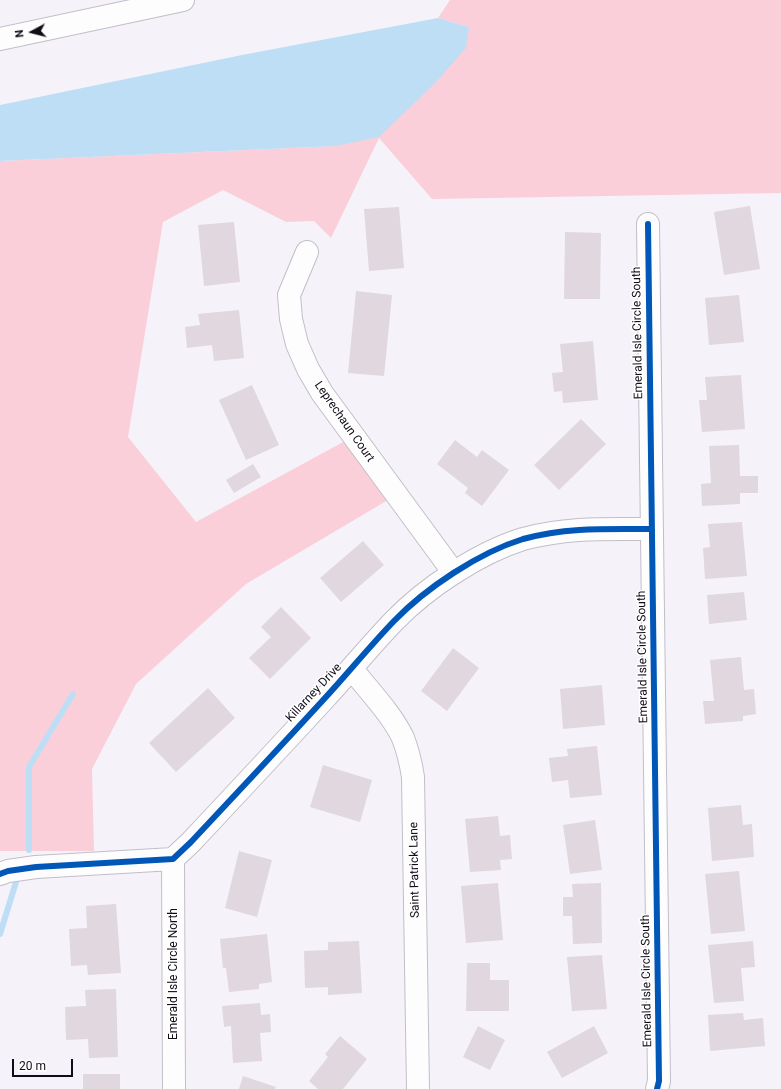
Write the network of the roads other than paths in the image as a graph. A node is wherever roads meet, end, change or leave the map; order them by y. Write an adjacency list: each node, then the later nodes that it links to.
1 (183, 0): 2 (street)
2 (0, 39)
3 (648, 224): 5 (street, Emerald Isle Circle South)
4 (307, 252): 6 (street, Leprechaun Court)
5 (652, 529): 6 (street, Killarney Drive); 12 (street, Emerald Isle Circle South)
6 (454, 573): 7 (street, Killarney Drive)
7 (352, 669): 8 (street, Killarney Drive); 11 (street, Saint Patrick Lane)
8 (173, 859): 9 (street); 10 (street, Emerald Isle Circle North)
9 (0, 874)
10 (174, 1089)
11 (418, 1089)
12 (657, 1089)

